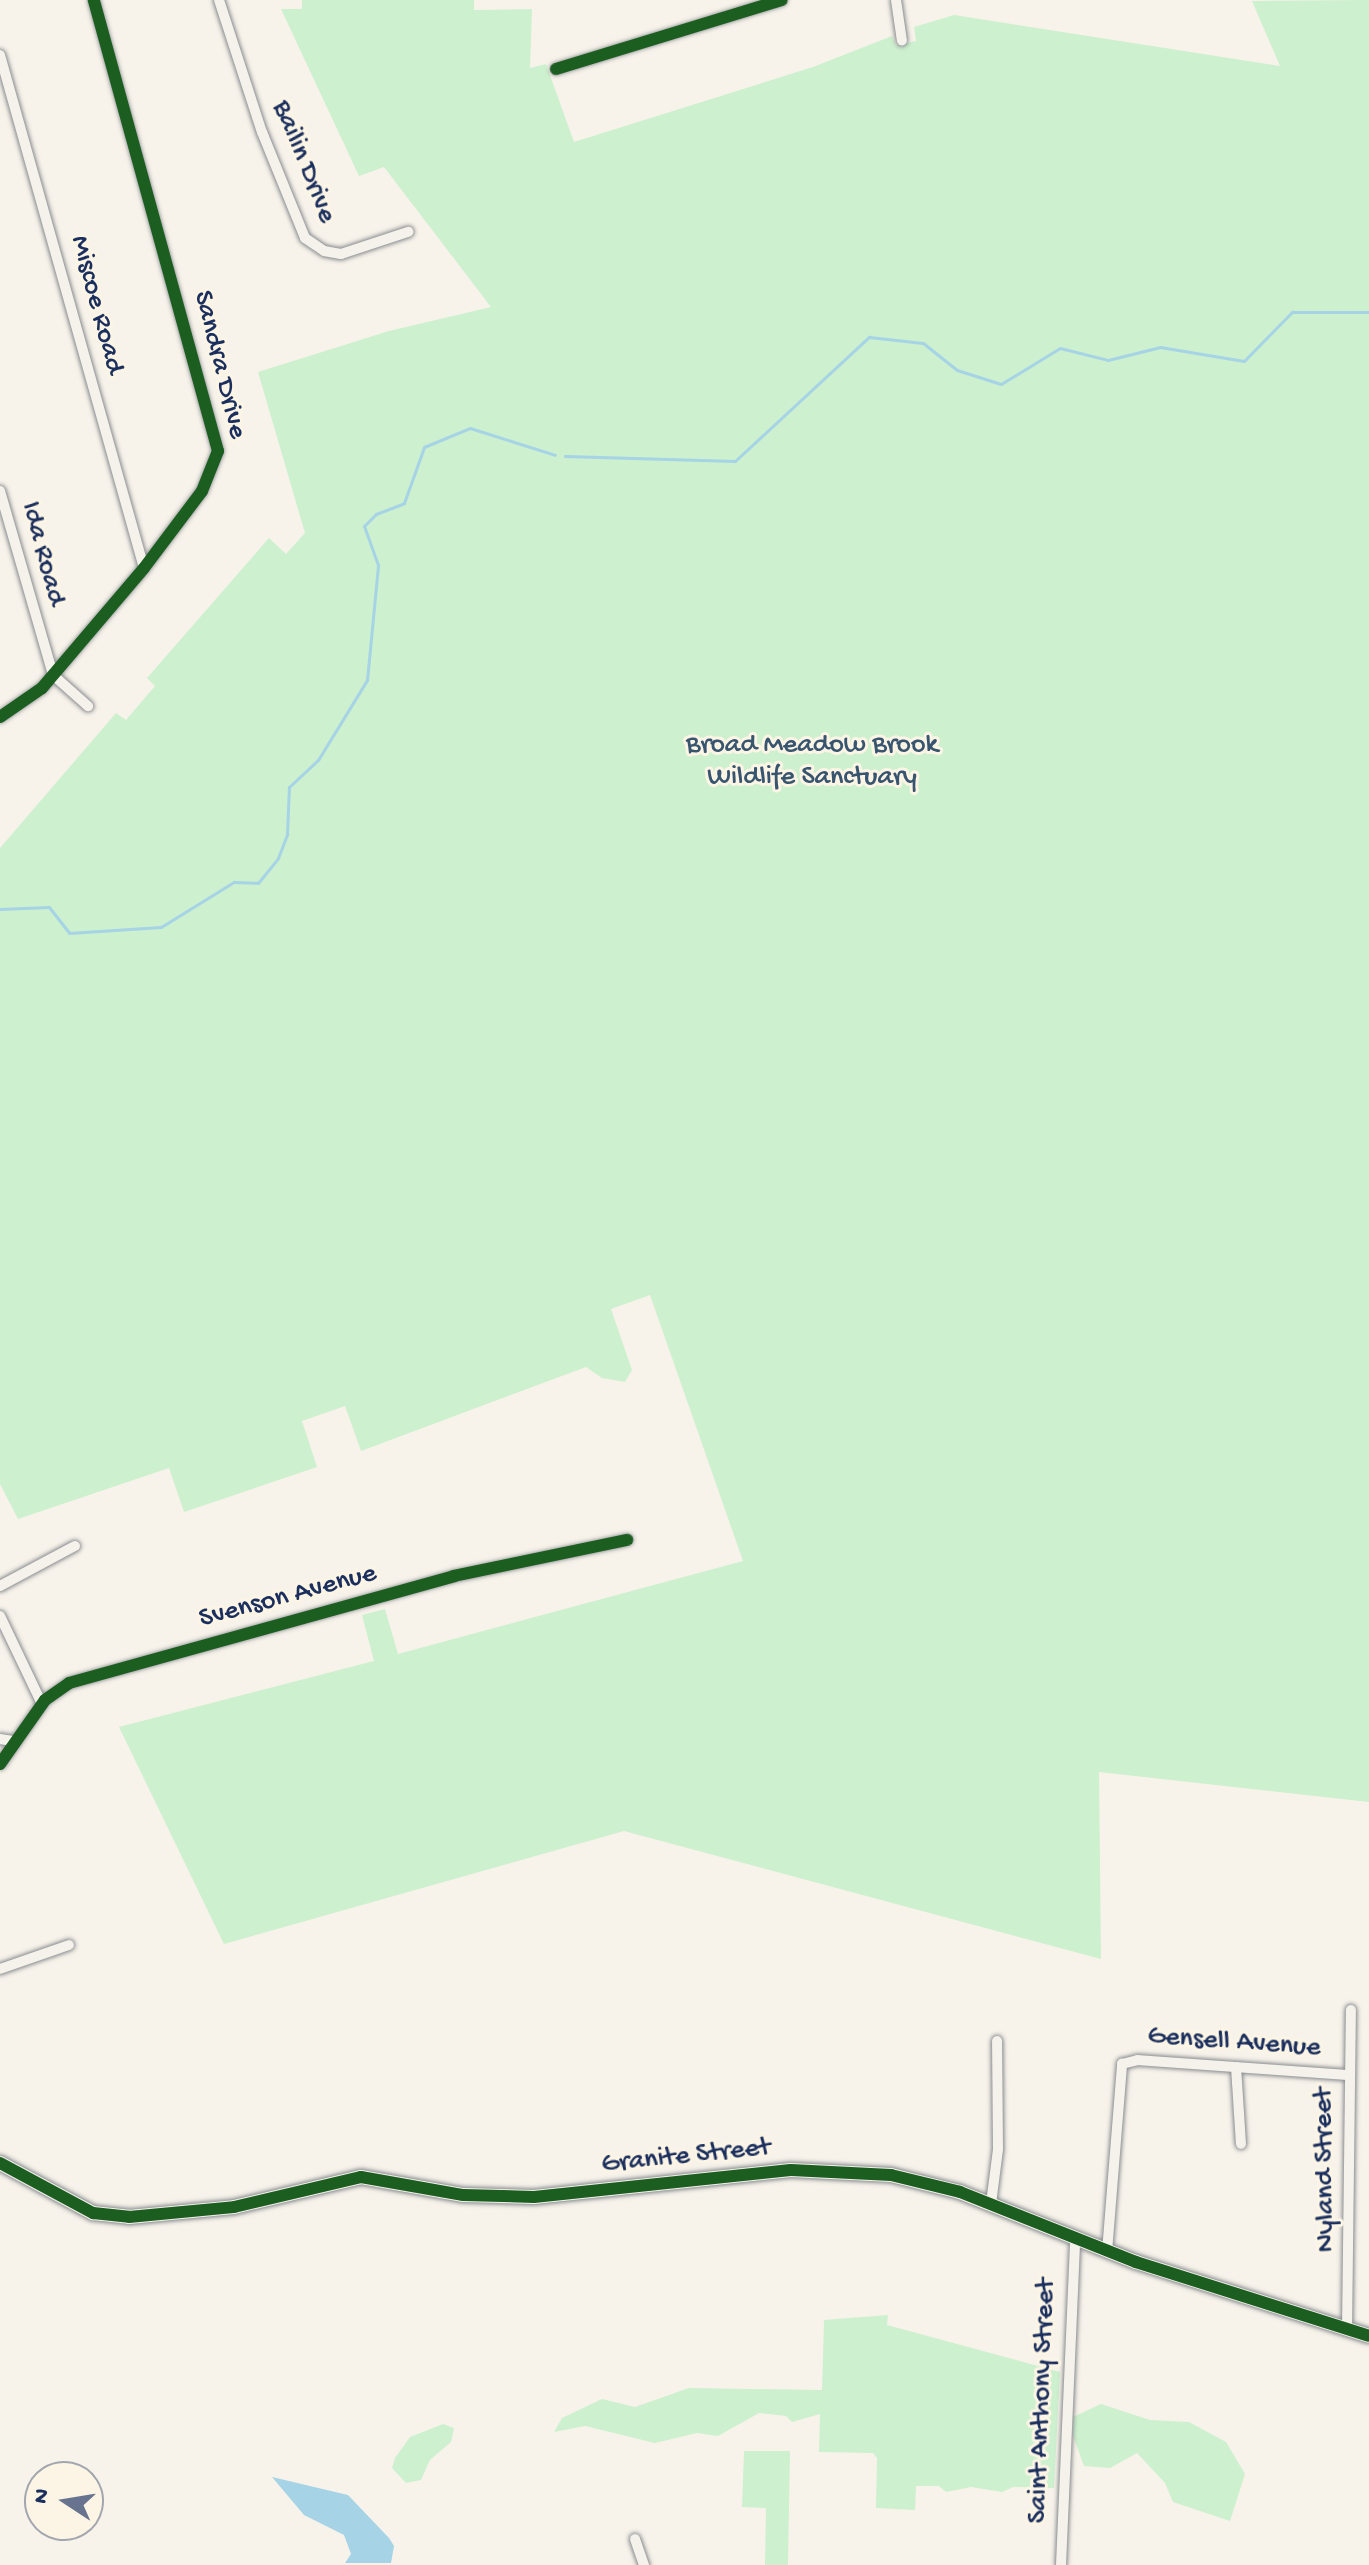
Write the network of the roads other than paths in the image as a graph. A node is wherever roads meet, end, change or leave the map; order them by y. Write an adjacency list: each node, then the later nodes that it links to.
1 (94, 0): 11 (street, Sandra Drive)
2 (219, 0): 9 (street, Bailin Drive)
3 (782, 0): 5 (street)
4 (896, 0): 6 (street)
5 (754, 4): 8 (street)
6 (902, 41)
7 (0, 57): 11 (street, Miscoe Road)
8 (556, 69)
9 (408, 232)
10 (0, 491): 12 (street, Ida Road)
11 (144, 568): 12 (street, Sandra Drive)
12 (53, 675): 13 (street); 14 (street, Sandra Drive)
13 (88, 706)
14 (0, 717)
15 (627, 1540): 19 (street, Svenson Avenue)
16 (75, 1546): 17 (street)
17 (0, 1586)
18 (0, 1616): 19 (street)
19 (42, 1704): 21 (street, Svenson Avenue)
20 (0, 1739): 21 (street)
21 (13, 1741): 22 (street, Svenson Avenue)
22 (0, 1764)
23 (69, 1945): 24 (street)
24 (0, 1969)
25 (1351, 2010): 28 (street, Nyland Street)
26 (997, 2041): 31 (street)
27 (1236, 2067): 28 (street, Gensell Avenue); 29 (street); 33 (street, Gensell Avenue)
28 (1349, 2075): 34 (street, Nyland Street)
29 (1241, 2144)
30 (0, 2163): 31 (street, Granite Street)
31 (991, 2204): 32 (street, Granite Street)
32 (1075, 2239): 33 (street, Granite Street); 38 (street, Saint Anthony Street)
33 (1107, 2252): 34 (street, Granite Street)
34 (1347, 2330): 35 (street, Granite Street)
35 (1369, 2336)
36 (635, 2539): 37 (street)
37 (644, 2565)
38 (1061, 2565)

